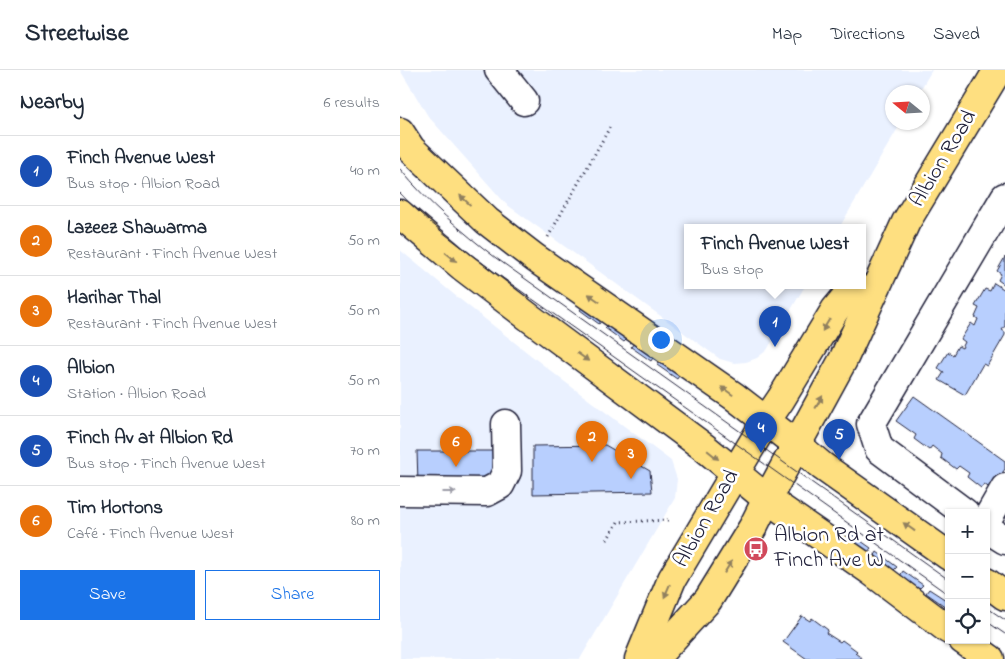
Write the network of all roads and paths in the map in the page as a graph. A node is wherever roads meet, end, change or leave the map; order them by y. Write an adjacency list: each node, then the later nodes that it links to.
1 (499, 70): 3 (lane)
2 (999, 77): 8 (main road, Albion Road)
3 (524, 101)
4 (610, 127): 9 (path)
5 (400, 132): 12 (main road, one-way to 5)
6 (1005, 197): 19 (lane)
7 (400, 214): 15 (main road, one-way to 15)
8 (906, 222): 10 (main road, Albion Road); 14 (main road, Albion Road, one-way to 8)
9 (548, 237)
10 (866, 271)
11 (852, 289): 12 (main road, Albion Road, one-way to 12)
12 (766, 421): 14 (main road); 15 (main road, Albion Road)
13 (506, 424): 17 (lane, one-way to 13)
14 (796, 444): 18 (main road, Albion Road); 25 (main road, one-way to 14)
15 (734, 472): 18 (main road); 30 (main road, Albion Road, one-way to 30)
16 (1005, 488): 20 (lane)
17 (402, 489)
18 (767, 499): 28 (main road); 31 (main road, Albion Road, one-way to 18)
19 (960, 509)
20 (990, 514)
21 (669, 520): 23 (path)
22 (990, 531): 24 (lane)
23 (607, 540)
24 (1005, 540)
25 (946, 554)
26 (990, 585): 27 (main road)
27 (1005, 596)
28 (945, 627)
29 (969, 644): 32 (main road)
30 (639, 659)
31 (654, 659)
32 (990, 659)

